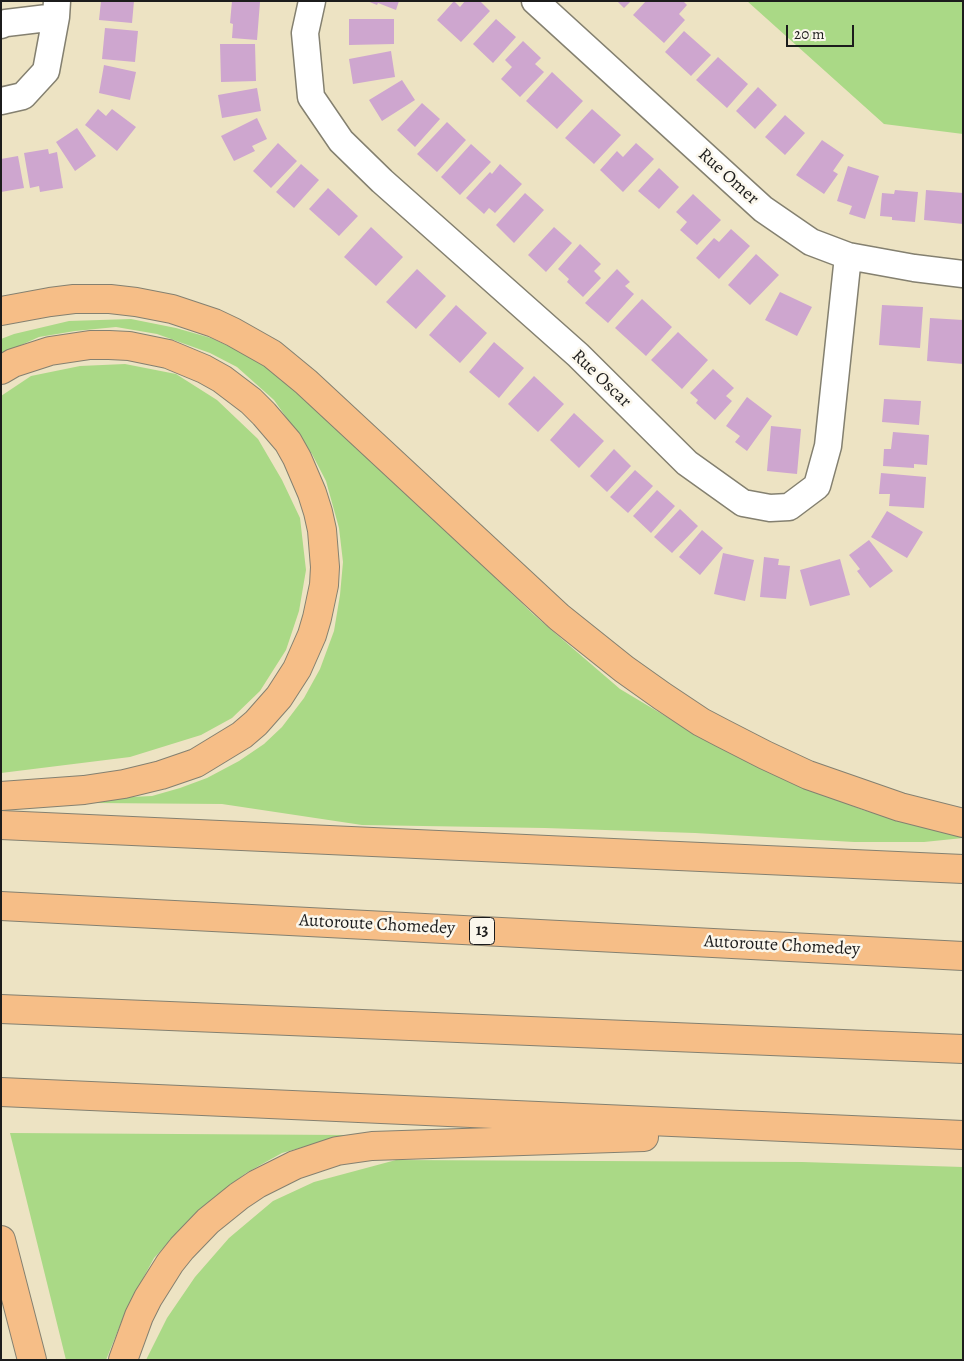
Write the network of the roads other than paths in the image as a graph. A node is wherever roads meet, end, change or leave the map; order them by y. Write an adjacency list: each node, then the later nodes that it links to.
1 (312, 1): 6 (street, Rue Oscar)
2 (535, 1): 6 (street, Rue Omer)
3 (57, 9): 4 (street); 5 (street)
4 (1, 25)
5 (1, 101)
6 (848, 256): 7 (street, Rue Omer)
7 (963, 274)
8 (1, 312): 11 (main road)
9 (1, 370): 10 (main road)
10 (1, 796)
11 (963, 823)
12 (1, 825): 13 (main road)
13 (963, 869)
14 (1, 906): 15 (main road, Autoroute Chomedey / 13)
15 (963, 956)
16 (1, 1009): 17 (main road)
17 (963, 1049)
18 (1, 1092): 19 (main road)
19 (837, 1130): 20 (main road); 23 (main road)
20 (963, 1135)
21 (1, 1240): 22 (main road)
22 (32, 1360)
23 (123, 1360)

